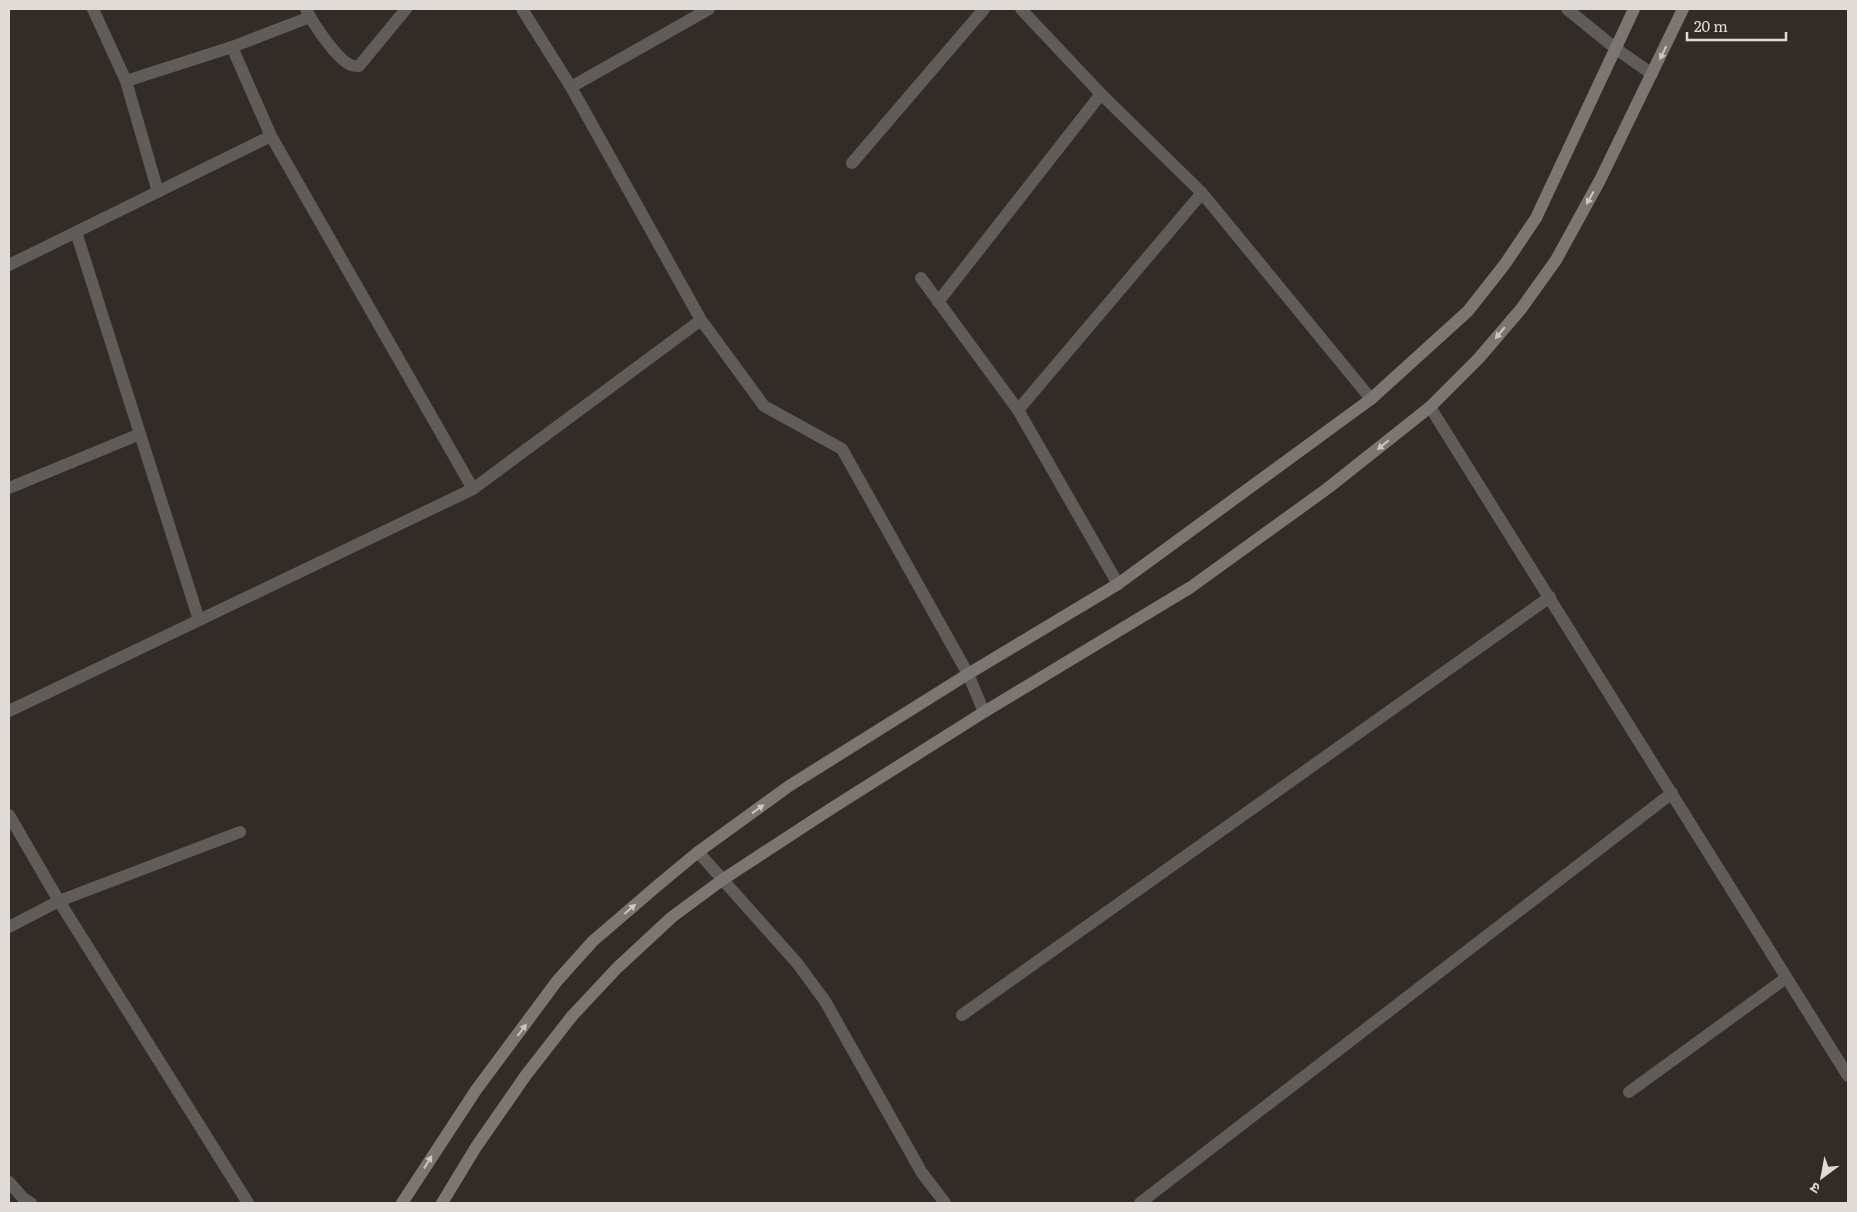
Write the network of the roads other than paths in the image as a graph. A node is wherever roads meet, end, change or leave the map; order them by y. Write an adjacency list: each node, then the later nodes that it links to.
1 (94, 9): 14 (street)
2 (406, 9): 10 (street)
3 (522, 9): 15 (street)
4 (709, 9): 15 (street)
5 (984, 9): 18 (street)
6 (1021, 9): 16 (street)
7 (1567, 9): 12 (street)
8 (1634, 9): 12 (street)
9 (1684, 9): 13 (street, one-way to 13)
10 (308, 13): 11 (street)
11 (232, 47): 14 (street); 17 (street)
12 (1616, 48): 13 (street); 26 (street)
13 (1652, 74): 27 (street, one-way to 27)
14 (126, 82): 19 (street)
15 (571, 87): 25 (street)
16 (1100, 94): 20 (street); 24 (street)
17 (271, 136): 19 (street); 31 (street)
18 (852, 163)
19 (158, 192): 21 (street)
20 (1202, 193): 26 (street); 28 (street)
21 (76, 232): 22 (street); 29 (street)
22 (9, 265)
23 (921, 278): 24 (street)
24 (938, 302): 28 (street)
25 (701, 320): 31 (street); 35 (street)
26 (1371, 399): 32 (street)
27 (1430, 407): 33 (street); 37 (street, one-way to 37)
28 (1018, 410): 32 (street)
29 (140, 434): 30 (street); 34 (street)
30 (9, 488)
31 (474, 488): 34 (street)
32 (1118, 584): 35 (street)
33 (1550, 597): 38 (street); 46 (street)
34 (199, 620): 36 (street)
35 (968, 674): 37 (street); 41 (street, one-way to 35)
36 (9, 710)
37 (984, 712): 42 (street)
38 (1672, 793): 45 (street); 55 (street)
39 (9, 815): 43 (street)
40 (240, 832): 43 (street)
41 (698, 852): 42 (street); 52 (street, one-way to 41)
42 (722, 880): 53 (street); 54 (street)
43 (59, 900): 44 (street); 51 (street)
44 (9, 927)
45 (1786, 978): 47 (street); 48 (street)
46 (962, 1015)
47 (1848, 1076)
48 (1629, 1092)
49 (9, 1182): 50 (street)
50 (24, 1202)
51 (248, 1203)
52 (402, 1203)
53 (442, 1203)
54 (945, 1203)
55 (1140, 1203)

